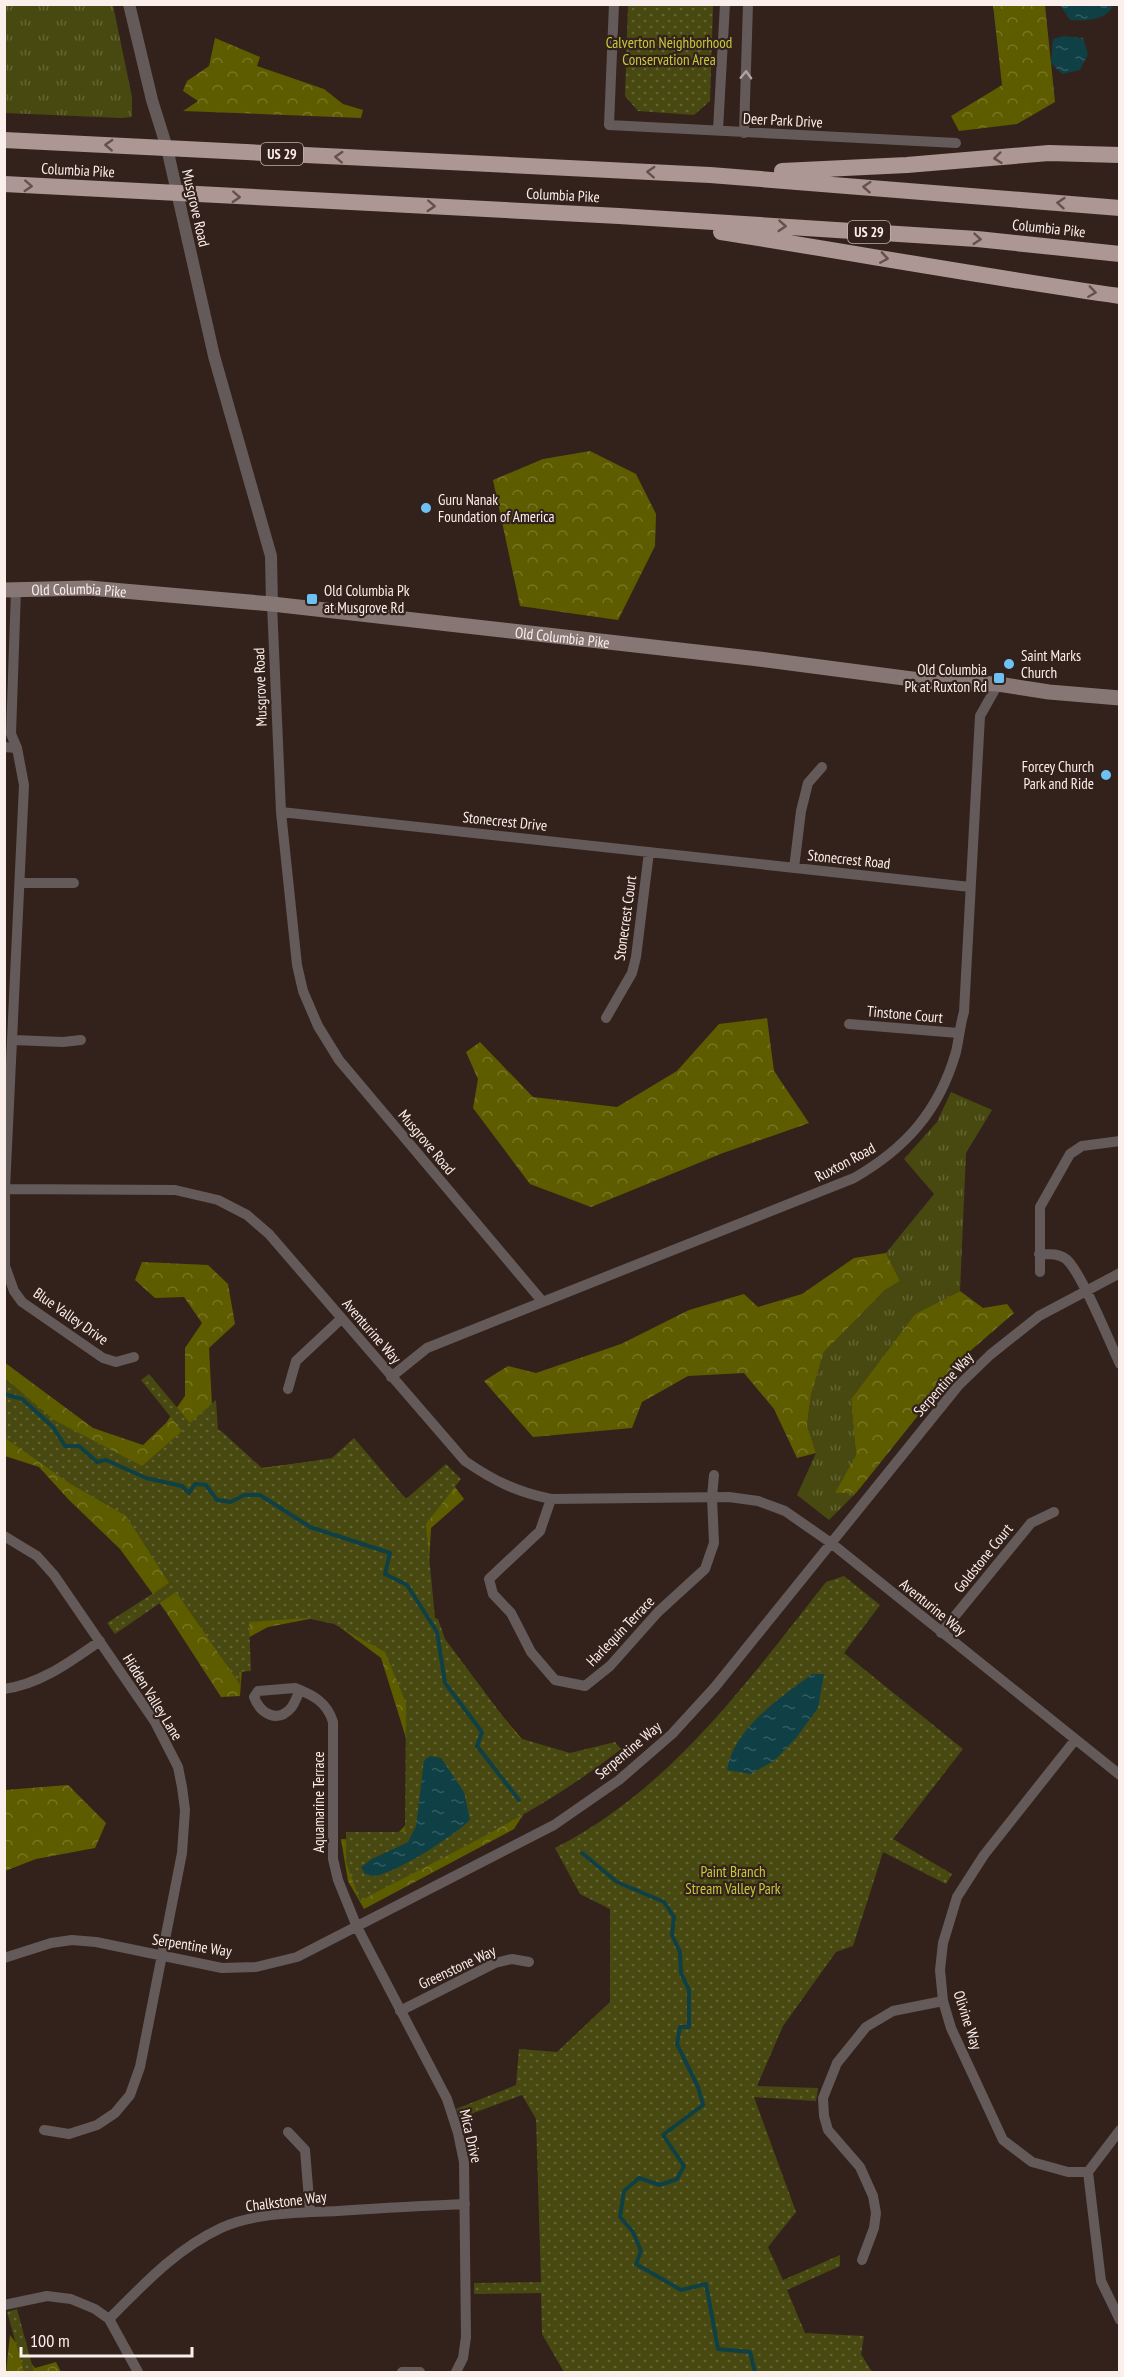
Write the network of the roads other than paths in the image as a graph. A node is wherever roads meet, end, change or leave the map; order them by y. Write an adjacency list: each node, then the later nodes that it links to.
1 (129, 4): 9 (street, Musgrove Road)
2 (614, 4): 5 (street, Deer Park Drive)
3 (724, 4): 5 (street)
4 (748, 4): 6 (street, one-way to 4)
5 (718, 130): 6 (street, Deer Park Drive)
6 (744, 133): 8 (street, Deer Park Drive)
7 (4, 140): 9 (highway, Columbia Pike / US 29, one-way to 7)
8 (956, 142)
9 (167, 148): 11 (highway, Columbia Pike / US 29, one-way to 9); 13 (street, Musgrove Road)
10 (1119, 154): 11 (highway, one-way to 11)
11 (710, 175): 14 (highway, Columbia Pike / US 29, one-way to 11)
12 (4, 184): 13 (highway, Columbia Pike / US 29, one-way to 13)
13 (177, 194): 15 (highway, Columbia Pike / US 29, one-way to 15); 19 (street, Musgrove Road)
14 (1119, 208)
15 (619, 216): 16 (highway, Columbia Pike / US 29, one-way to 16); 17 (highway, one-way to 17)
16 (1119, 254)
17 (1119, 296)
18 (10, 590): 19 (main road, Old Columbia Pike); 23 (street, Blue Valley Drive)
19 (272, 604): 20 (main road, Old Columbia Pike); 25 (street, Musgrove Road)
20 (998, 684): 21 (main road, Old Columbia Pike); 31 (street, Ruxton Road)
21 (1119, 698)
22 (4, 747): 23 (street)
23 (16, 748): 30 (street, Blue Valley Drive)
24 (822, 767): 28 (street)
25 (281, 812): 26 (street, Stonecrest Drive); 43 (street, Musgrove Road)
26 (649, 852): 27 (street, Stonecrest Drive); 32 (street, Stonecrest Court)
27 (725, 859): 28 (street, Stonecrest Road)
28 (794, 868): 31 (street, Stonecrest Road)
29 (74, 883): 30 (street)
30 (21, 884): 35 (street, Blue Valley Drive)
31 (970, 887): 34 (street, Ruxton Road)
32 (606, 1018)
33 (849, 1024): 34 (street, Tinstone Court)
34 (958, 1033): 43 (street, Ruxton Road)
35 (13, 1040): 36 (street); 38 (street, Blue Valley Drive)
36 (81, 1040)
37 (1119, 1141): 39 (street)
38 (5, 1189): 44 (street, Aventurine Way); 45 (street, Blue Valley Drive)
39 (1039, 1254): 40 (street); 42 (street)
40 (1040, 1272)
41 (1119, 1273): 42 (street, Serpentine Way)
42 (1085, 1290): 46 (street); 54 (street, Serpentine Way)
43 (542, 1301): 47 (street, Ruxton Road)
44 (341, 1318): 47 (street, Aventurine Way); 48 (street)
45 (134, 1357)
46 (1119, 1364)
47 (391, 1377): 51 (street, Aventurine Way)
48 (288, 1389)
49 (714, 1475): 50 (street)
50 (712, 1497): 51 (street, Aventurine Way); 51 (street, Harlequin Terrace); 54 (street, Aventurine Way)
51 (551, 1499)
52 (1054, 1512): 55 (street, Goldstone Court)
53 (4, 1536): 56 (street, Hidden Valley Lane)
54 (831, 1543): 55 (street, Aventurine Way); 61 (street, Serpentine Way)
55 (941, 1633): 59 (street, Aventurine Way)
56 (100, 1641): 57 (street); 62 (street, Hidden Valley Lane)
57 (4, 1689)
58 (300, 1690): 61 (street, Aquamarine Terrace)
59 (1075, 1740): 60 (street, Aventurine Way); 65 (street, Olivine Way)
60 (1119, 1775)
61 (357, 1927): 62 (street, Serpentine Way); 66 (street, Mica Drive)
62 (162, 1956): 63 (street, Serpentine Way); 67 (street, Hidden Valley Lane)
63 (4, 1958)
64 (529, 1962): 66 (street, Greenstone Way)
65 (943, 2001): 70 (street, Olivine Way); 73 (street)
66 (400, 2011): 71 (street, Mica Drive)
67 (44, 2130)
68 (1119, 2130): 70 (street)
69 (288, 2132): 72 (street)
70 (1088, 2172): 76 (street)
71 (465, 2204): 72 (street, Chalkstone Way); 80 (street, Mica Drive)
72 (310, 2212): 75 (street, Chalkstone Way)
73 (862, 2260)
74 (4, 2305): 75 (street)
75 (109, 2319): 77 (street)
76 (1119, 2320)
77 (138, 2373)
78 (402, 2373): 79 (street)
79 (420, 2373)
80 (456, 2373)

